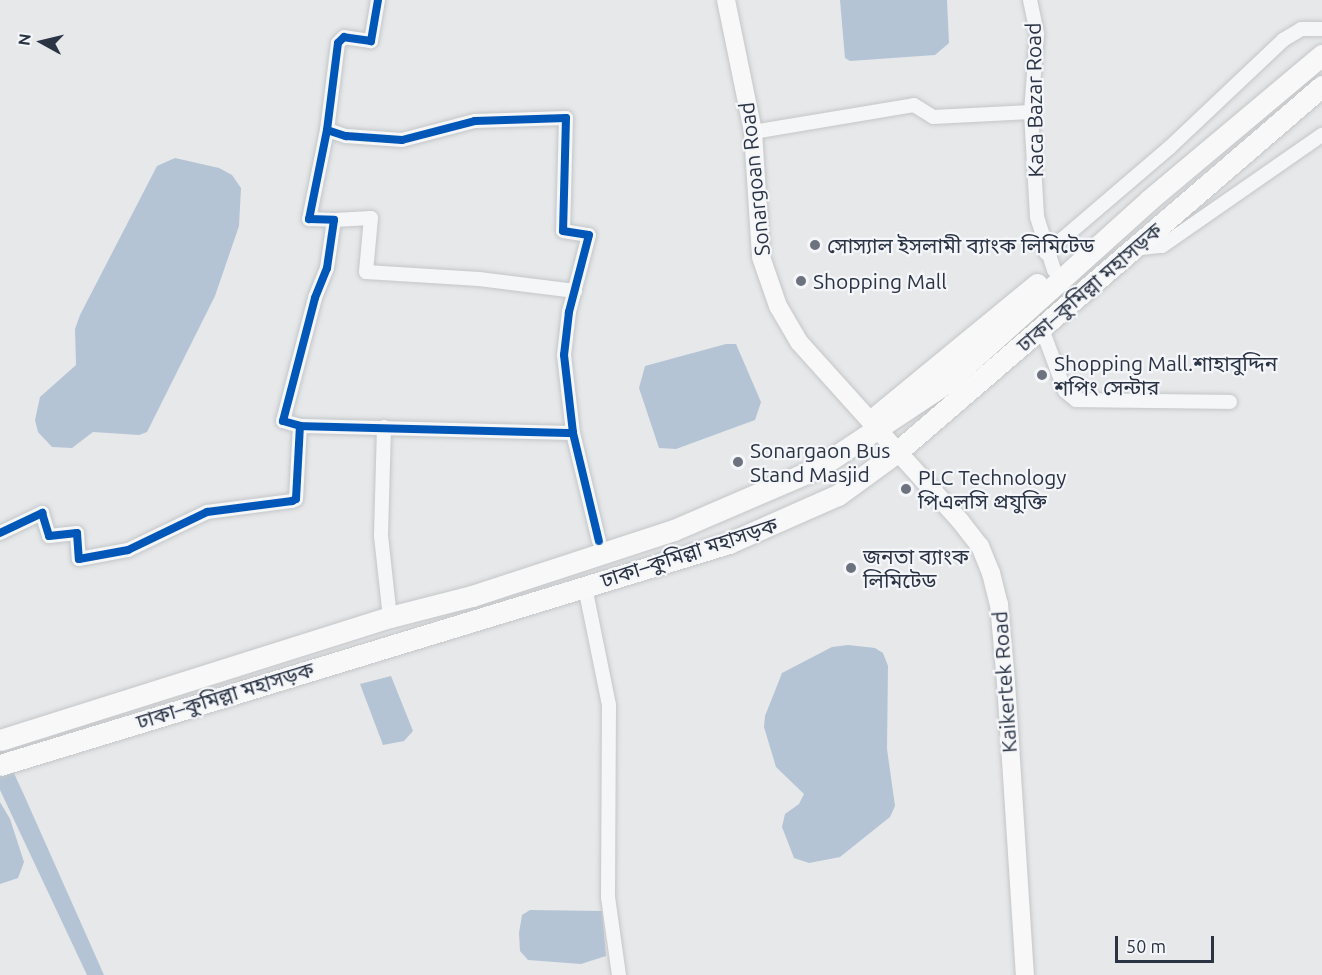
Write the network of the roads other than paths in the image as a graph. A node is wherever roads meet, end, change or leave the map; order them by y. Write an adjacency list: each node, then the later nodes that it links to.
1 (378, 0): 8 (street)
2 (726, 0): 9 (main road, Sonargoan Road)
3 (1030, 0): 7 (street, Kaca Bazar Road)
4 (1322, 29): 14 (street)
5 (1322, 55): 11 (highway, ঢাকা–কুমিল্লা মহাসড়ক)
6 (1322, 86): 13 (highway, ঢাকা–কুমিল্লা মহাসড়ক)
7 (1031, 112): 9 (street); 14 (street, Kaca Bazar Road)
8 (327, 130): 12 (street); 15 (street)
9 (753, 132): 19 (main road, Sonargoan Road)
10 (1322, 135): 13 (street)
11 (1181, 173): 14 (highway); 19 (highway, ঢাকা–কুমিল্লা মহাসড়ক)
12 (334, 220): 15 (street); 18 (street)
13 (1131, 249): 16 (highway, ঢাকা–কুমিল্লা মহাসড়ক)
14 (1050, 261): 19 (highway)
15 (575, 291): 21 (street)
16 (1042, 329): 17 (street); 22 (highway, ঢাকা–কুমিল্লা মহাসড়ক)
17 (1230, 402)
18 (300, 426): 20 (street); 23 (street)
19 (872, 427): 22 (main road, Kaikertek Road); 24 (highway); 26 (highway, ঢাকা–কুমিল্লা মহাসড়ক)
20 (384, 428): 21 (street); 27 (street)
21 (573, 434): 24 (street)
22 (897, 452): 25 (highway, ঢাকা–কুমিল্লা মহাসড়ক); 31 (main road, Kaikertek Road)
23 (0, 533)
24 (599, 541): 26 (highway)
25 (585, 586): 29 (highway, ঢাকা–কুমিল্লা মহাসড়ক); 30 (street)
26 (417, 610): 27 (highway, ঢাকা–কুমিল্লা মহাসড়ক)
27 (390, 617): 28 (highway, ঢাকা–কুমিল্লা মহাসড়ক)
28 (8, 738)
29 (0, 765)
30 (619, 975)
31 (1025, 975)

